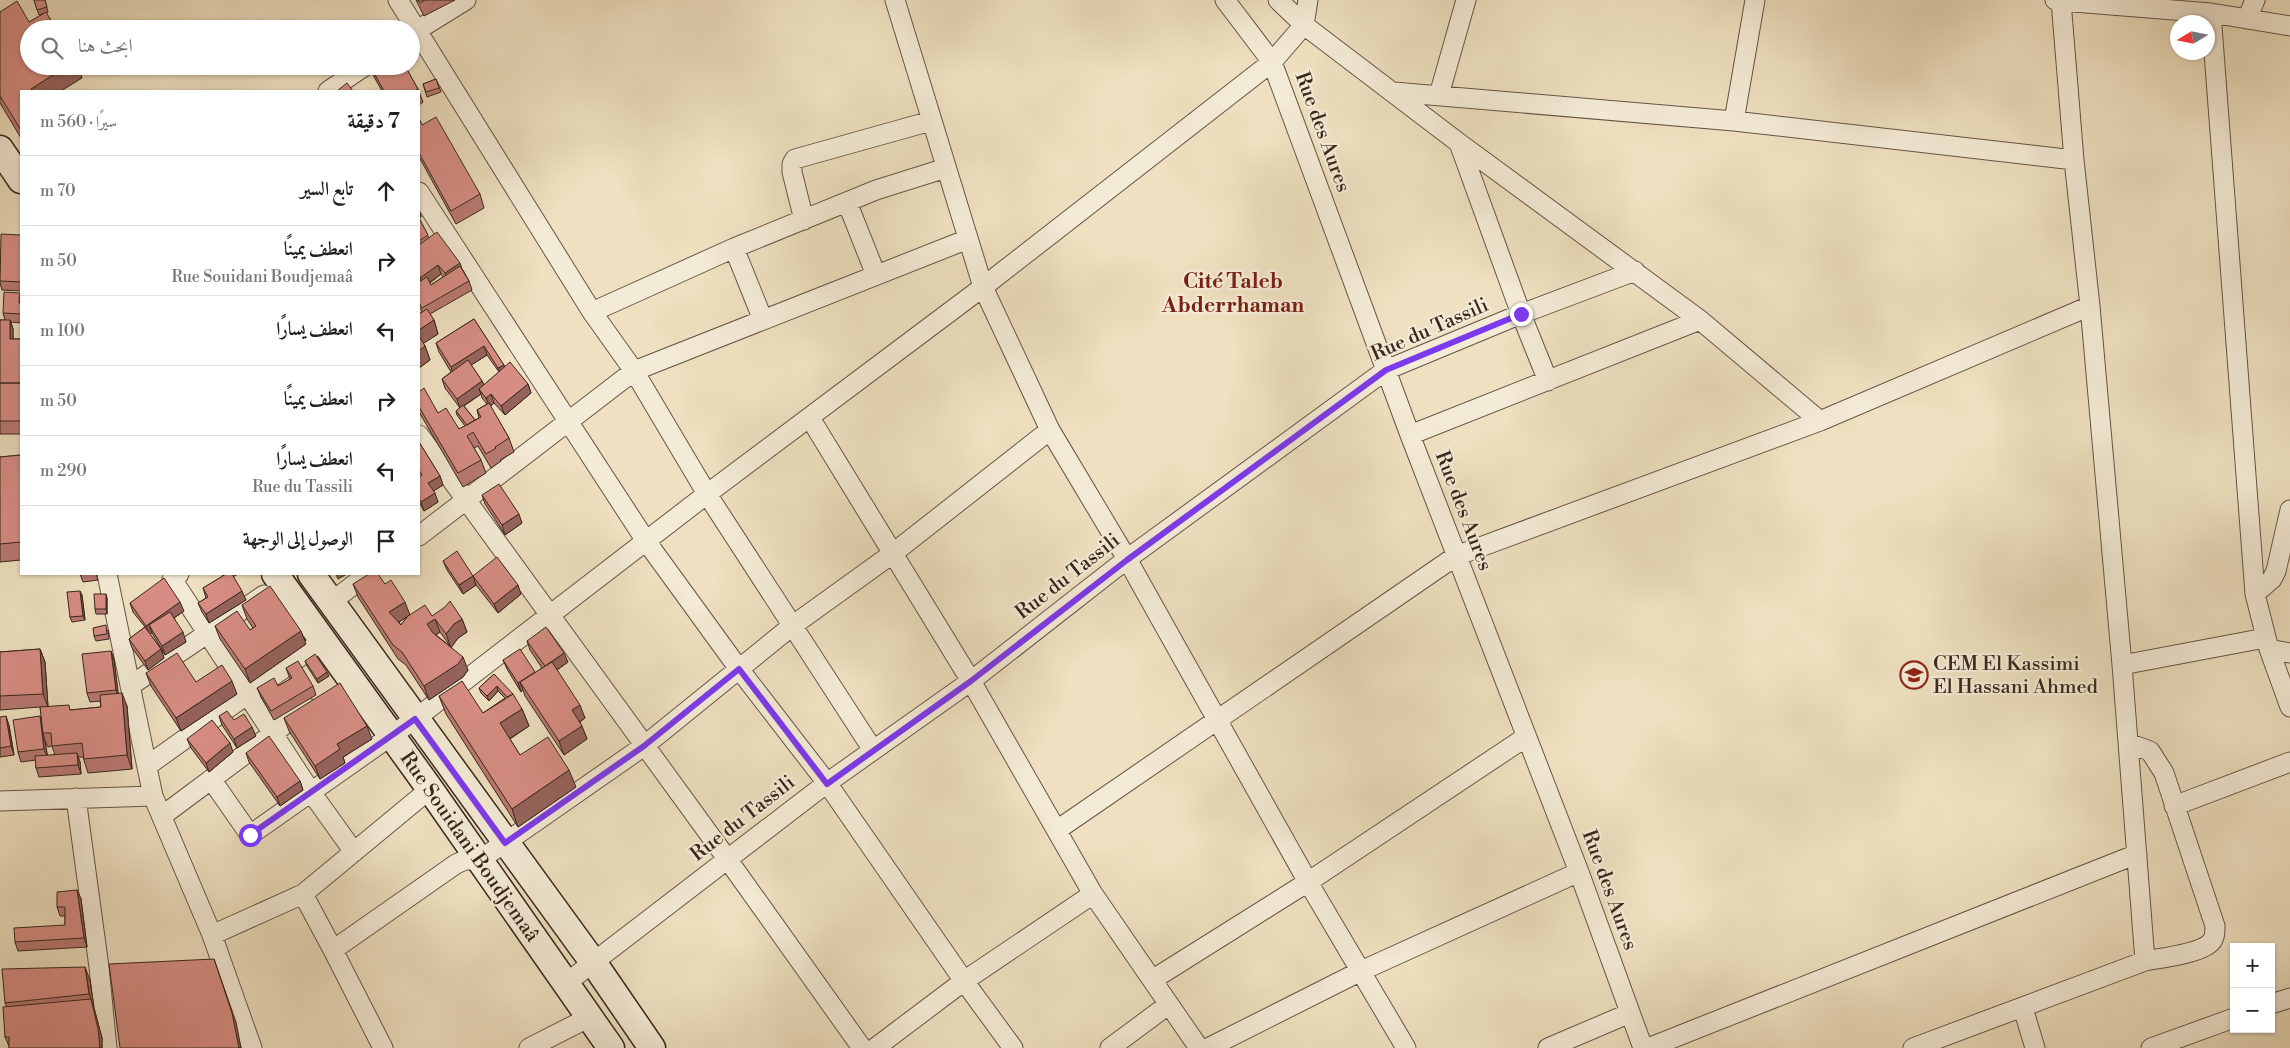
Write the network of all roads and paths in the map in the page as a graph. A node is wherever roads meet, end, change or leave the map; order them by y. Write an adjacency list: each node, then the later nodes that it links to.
1 (398, 0): 15 (street)
2 (466, 0): 18 (street)
3 (895, 0): 26 (street)
4 (1225, 0): 20 (street, Rue des Aures)
5 (1278, 0): 16 (street)
6 (1308, 0): 16 (street)
7 (1466, 0): 25 (street)
8 (1755, 0): 27 (street)
9 (2055, 0): 11 (street)
10 (2255, 0): 14 (street)
11 (2061, 1): 12 (street); 30 (street)
12 (2099, 2): 13 (street)
13 (2211, 13): 14 (street); 68 (street)
14 (2248, 19): 17 (street)
15 (408, 20)
16 (1304, 25): 20 (street); 24 (street)
17 (2290, 26)
18 (420, 28)
19 (420, 41): 42 (street)
20 (1272, 62): 40 (street); 46 (street, Rue des Aures)
21 (358, 75): 22 (street)
22 (350, 85): 23 (street)
23 (332, 90)
24 (1394, 92): 25 (street); 28 (street)
25 (1439, 95): 27 (street)
26 (932, 121): 31 (street); 35 (street)
27 (1734, 121): 30 (street)
28 (1460, 143): 38 (street); 43 (street)
29 (1, 157): 32 (main road)
30 (2074, 160): 41 (street)
31 (946, 168): 34 (street); 36 (street)
32 (20, 179)
33 (420, 194): 51 (street)
34 (847, 202): 35 (street); 39 (street)
35 (804, 220): 37 (street)
36 (968, 239): 39 (street); 40 (street)
37 (734, 248): 42 (street); 44 (street)
38 (1635, 271): 43 (street, Rue du Tassili); 45 (street)
39 (876, 275): 44 (street)
40 (983, 287): 49 (street); 52 (street)
41 (2090, 306): 50 (street); 76 (street)
42 (592, 312): 47 (street)
43 (1521, 314): 46 (street, Rue du Tassili); 48 (street)
44 (763, 320): 47 (street)
45 (1700, 320): 48 (street); 50 (street)
46 (1386, 370): 54 (street, Rue des Aures); 62 (street, Rue du Tassili)
47 (634, 371): 51 (street); 55 (street)
48 (1548, 381): 54 (street)
49 (810, 418): 55 (street); 60 (street)
50 (1820, 420): 61 (street)
51 (568, 422): 56 (street); 59 (street)
52 (1050, 430): 60 (street); 62 (street)
53 (420, 436): 56 (street)
54 (1410, 436): 61 (street, Rue des Aures)
55 (707, 494): 59 (street); 71 (street)
56 (465, 501): 58 (street); 70 (street)
57 (2290, 510): 68 (street)
58 (420, 535)
59 (646, 541): 70 (street); 77 (street)
60 (892, 554): 71 (street); 78 (street)
61 (1456, 556): 84 (street); 87 (street, Rue des Aures)
62 (1127, 560): 78 (street, Rue du Tassili); 84 (street)
63 (107, 575): 79 (street)
64 (178, 575): 72 (street)
65 (312, 575): 69 (main road, Rue Souidani Boudjemaâ)
66 (367, 575): 69 (street)
67 (278, 579): 72 (street); 73 (main road, Rue Souidani Boudjemaâ)
68 (2255, 594): 74 (street)
69 (331, 602): 83 (main road, Rue Souidani Boudjemaâ)
70 (550, 616): 83 (street); 89 (street)
71 (792, 626): 77 (street); 90 (street)
72 (208, 633): 79 (street); 80 (street)
73 (322, 640): 80 (street); 86 (main road, Rue Souidani Boudjemaâ)
74 (2267, 643): 75 (street); 76 (street); 82 (street)
75 (2290, 653)
76 (2122, 665): 88 (street)
77 (739, 669): 89 (street); 94 (street)
78 (971, 681): 90 (street, Rue du Tassili); 102 (street)
79 (130, 686): 92 (street)
80 (247, 694): 85 (street); 92 (street)
81 (318, 700): 85 (street)
82 (2290, 707)
83 (415, 719): 86 (street); 103 (main road, Rue Souidani Boudjemaâ)
84 (1217, 720): 102 (street); 109 (street)
85 (273, 733): 93 (street); 96 (street)
86 (391, 735): 95 (main road, Rue Souidani Boudjemaâ); 96 (street)
87 (1526, 737): 108 (street, Rue des Aures); 109 (street)
88 (2128, 743): 100 (street); 105 (street)
89 (644, 746): 103 (street); 107 (street)
90 (872, 750): 94 (street, Rue du Tassili)
91 (2290, 762): 100 (street)
92 (147, 766): 97 (street)
93 (211, 779): 96 (street); 101 (street)
94 (827, 784): 107 (street, Rue du Tassili); 120 (street)
95 (430, 789): 104 (street); 106 (main road, Rue Souidani Boudjemaâ)
96 (311, 792): 104 (street)
97 (153, 796): 98 (street); 101 (street)
98 (76, 798): 99 (street); 116 (street)
99 (0, 801)
100 (2174, 806): 114 (street)
101 (162, 816): 112 (street)
102 (1057, 830): 111 (street)
103 (505, 843): 106 (street); 115 (main road, Rue Souidani Boudjemaâ)
104 (354, 852): 110 (street)
105 (2138, 854): 114 (street); 144 (street)
106 (479, 860): 113 (street); 121 (main road, Rue Souidani Boudjemaâ)
107 (728, 860): 115 (street, Rue du Tassili); 135 (street)
108 (1579, 872): 118 (street); 126 (street, Rue des Aures)
109 (1308, 882): 118 (street); 119 (street)
110 (303, 894): 112 (street); 113 (street)
111 (1093, 894): 119 (street); 120 (street)
112 (212, 934): 130 (street)
113 (333, 950): 131 (street)
114 (2144, 961): 125 (street)
115 (593, 962): 121 (street, Rue du Tassili); 134 (main road, Rue Souidani Boudjemaâ)
116 (108, 967): 117 (street); 129 (street)
117 (79, 969)
118 (1361, 972): 140 (street); 141 (street)
119 (1152, 980): 124 (street)
120 (964, 981): 136 (street); 137 (street)
121 (565, 984): 127 (main road, Rue Souidani Boudjemaâ)
122 (2290, 998): 123 (street)
123 (2275, 1003)
124 (1168, 1005): 138 (street); 139 (street)
125 (2023, 1008): 145 (street); 146 (street)
126 (1630, 1013): 142 (street); 143 (street, Rue des Aures)
127 (588, 1018): 132 (street); 133 (main road, Rue Souidani Boudjemaâ)
128 (2230, 1019): 147 (street)
129 (107, 1048)
130 (252, 1048)
131 (383, 1048)
132 (529, 1048)
133 (611, 1048)
134 (652, 1048)
135 (862, 1048)
136 (875, 1048)
137 (1013, 1048)
138 (1110, 1048)
139 (1199, 1048)
140 (1208, 1048)
141 (1406, 1048)
142 (1548, 1048)
143 (1643, 1048)
144 (1648, 1048)
145 (1913, 1048)
146 (2035, 1048)
147 (2151, 1048)

